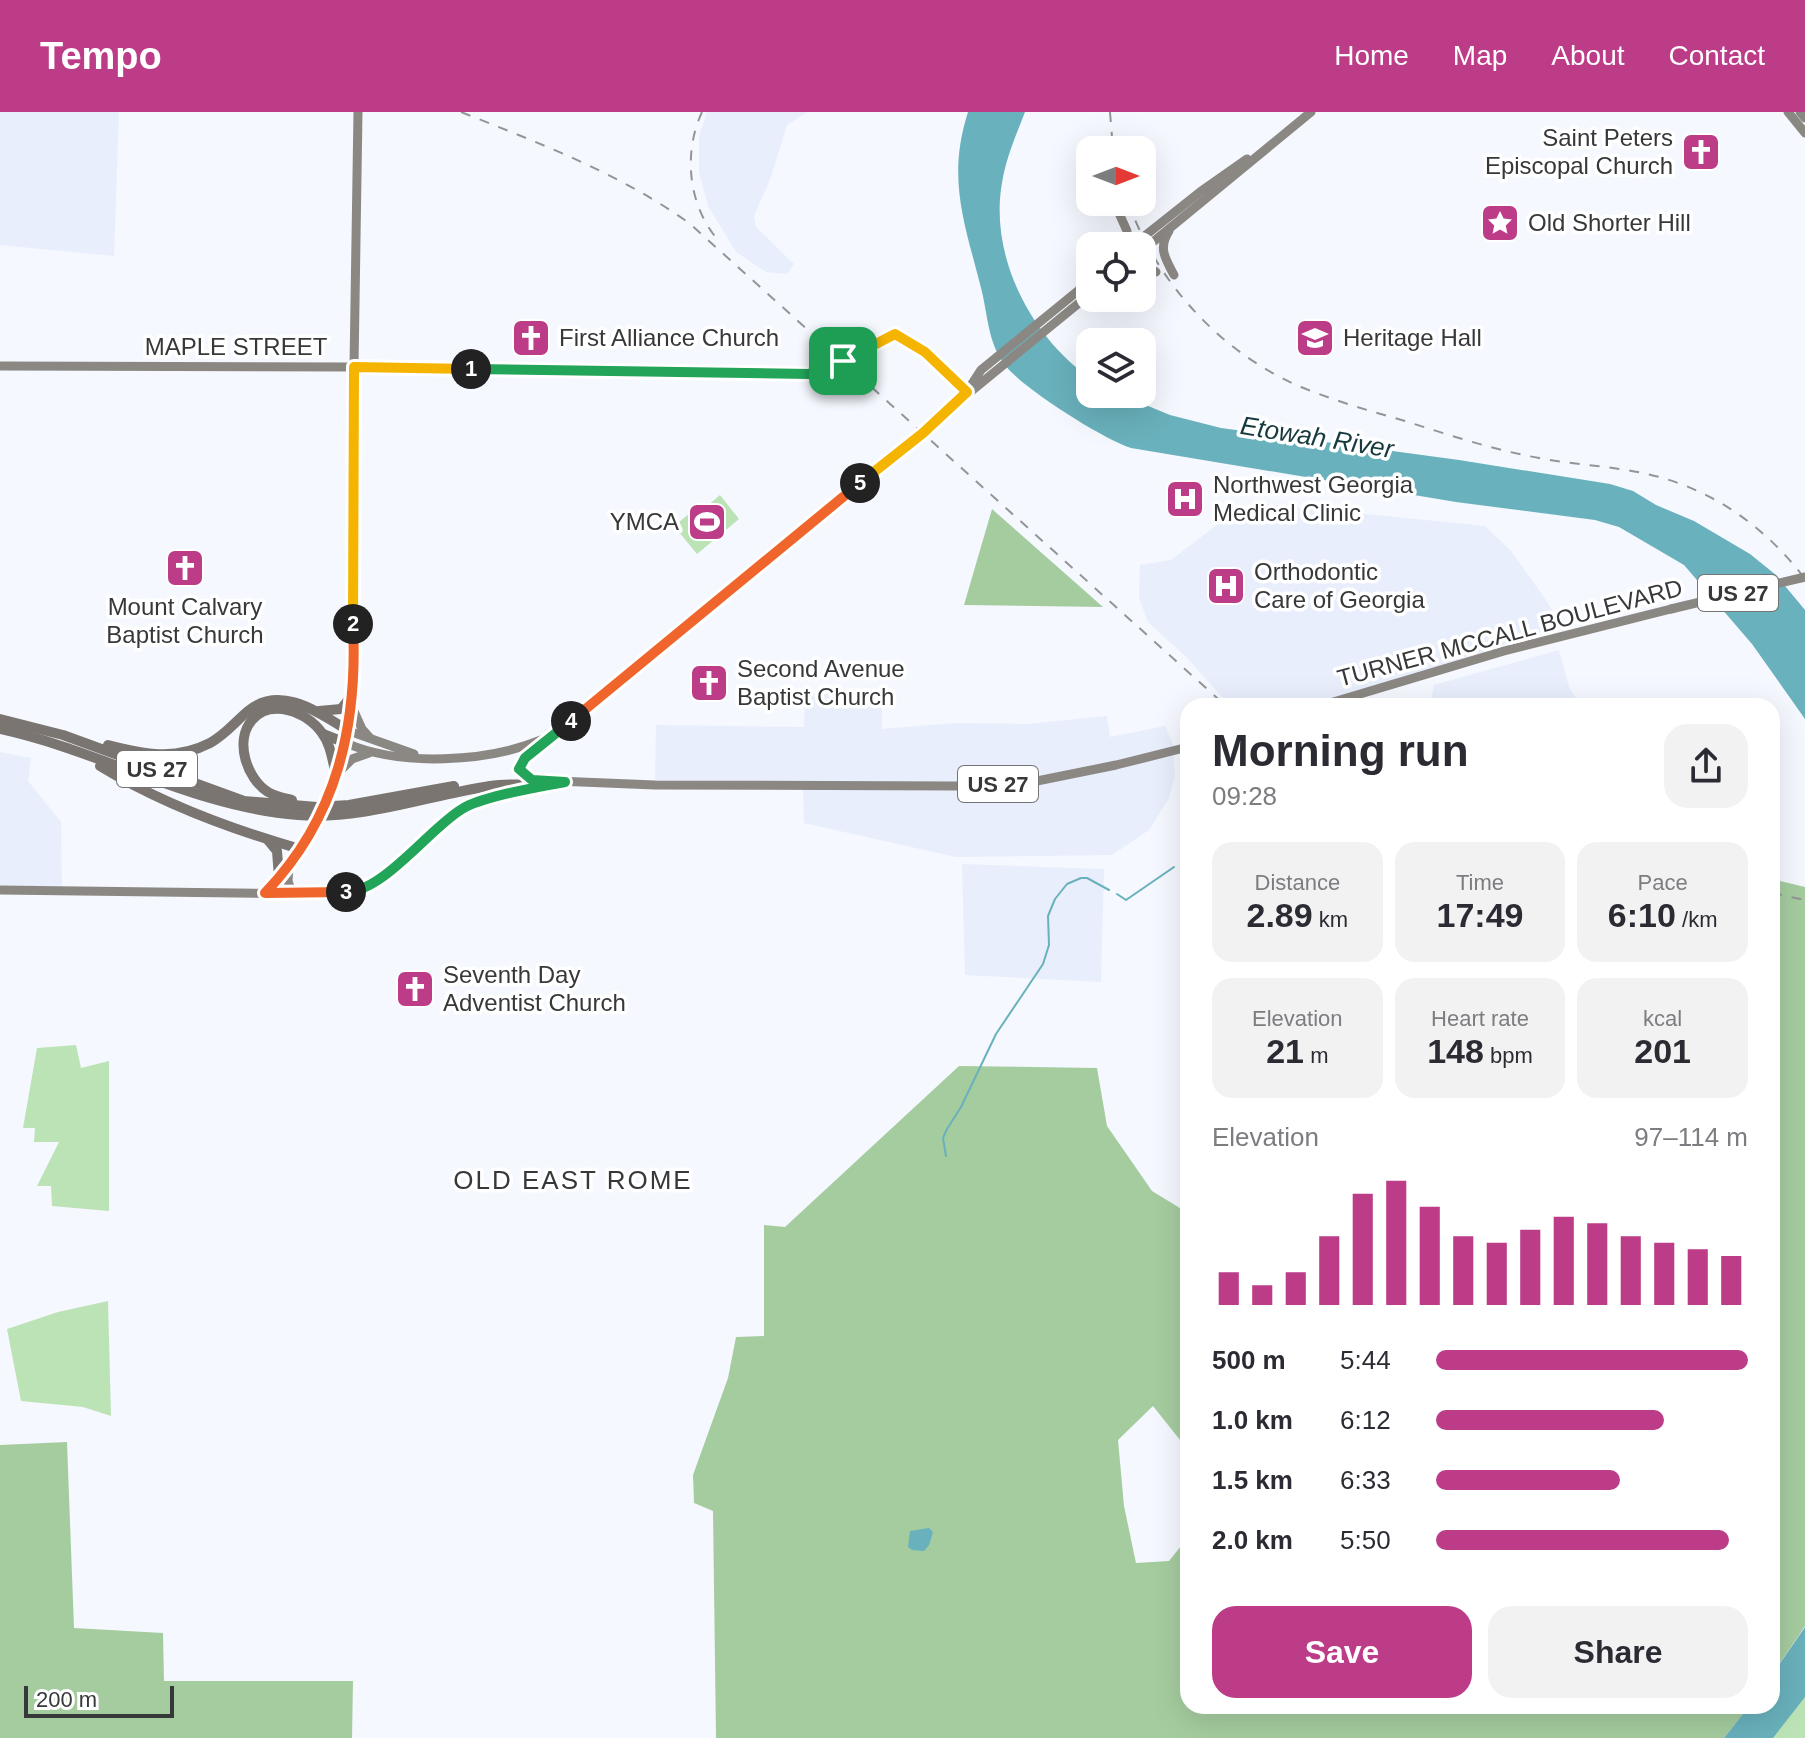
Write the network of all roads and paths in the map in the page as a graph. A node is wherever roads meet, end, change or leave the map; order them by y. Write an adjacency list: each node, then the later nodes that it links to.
1 (358, 112): 16 (main road)
2 (1311, 112): 7 (main road)
3 (1788, 112): 6 (main road)
4 (1800, 112): 5 (main road)
5 (1805, 118)
6 (1805, 133)
7 (1261, 152): 8 (main road); 9 (main road)
8 (1172, 226): 10 (main road); 11 (main road)
9 (1148, 232)
10 (1156, 239)
11 (1174, 275)
12 (1076, 295): 14 (main road)
13 (1076, 302): 14 (main road)
14 (1061, 311): 17 (main road)
15 (0, 366): 16 (main road, MAPLE STREET)
16 (354, 367): 17 (main road, MAPLE STREET); 19 (main road)
17 (967, 392): 28 (main road)
18 (1805, 577): 20 (main road, TURNER MCCALL BOULEVARD / US 27, bridge)
19 (353, 694): 21 (main road); 22 (highway)
20 (1346, 698)
21 (352, 707): 25 (main road); 29 (main road)
22 (315, 711): 25 (highway); 27 (highway)
23 (0, 719): 27 (highway, US 27)
24 (0, 729): 33 (highway, US 27)
25 (349, 731): 29 (main road); 30 (main road)
26 (323, 734): 30 (highway); 35 (highway); 39 (highway)
27 (63, 735): 39 (highway, US 27)
28 (551, 735): 34 (main road); 36 (main road)
29 (373, 740): 34 (main road)
30 (346, 743): 32 (main road); 35 (main road)
31 (1180, 749): 37 (main road, US 27)
32 (372, 752): 34 (main road); 35 (main road)
33 (81, 754): 38 (highway, US 27); 40 (highway)
34 (421, 757)
35 (336, 774): 41 (main road, bridge)
36 (532, 780): 37 (main road, US 27); 39 (highway, US 27)
37 (565, 782): 38 (main road, US 27)
38 (551, 785): 46 (main road)
39 (317, 807)
40 (268, 840): 41 (highway); 43 (highway)
41 (300, 849): 42 (main road)
42 (290, 863): 43 (main road); 46 (main road)
43 (279, 877): 45 (main road)
44 (0, 890): 45 (main road)
45 (265, 893): 46 (main road)
46 (295, 894)

